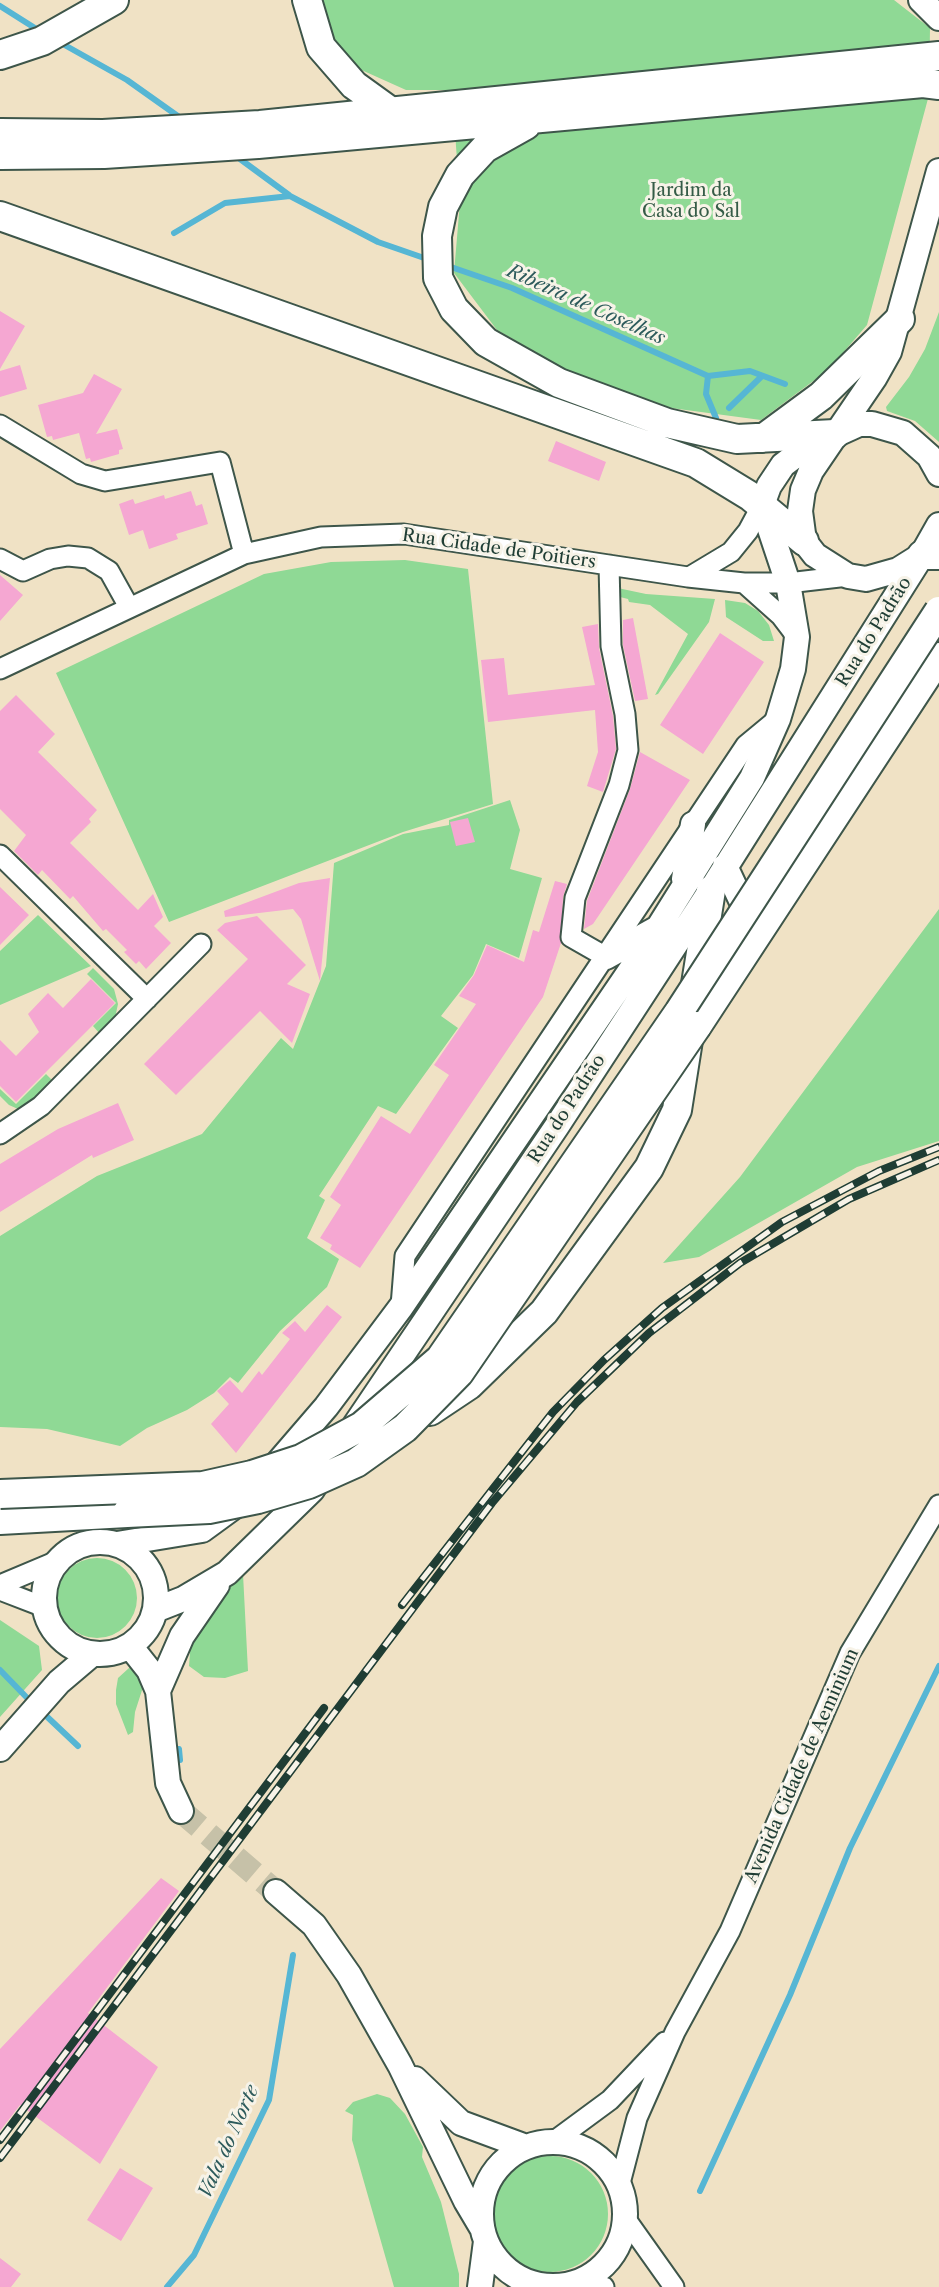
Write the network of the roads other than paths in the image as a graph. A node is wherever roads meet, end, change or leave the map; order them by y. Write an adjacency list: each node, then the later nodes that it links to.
1 (114, 0): 5 (highway)
2 (307, 0): 8 (highway)
3 (920, 0): 4 (main road)
4 (939, 18)
5 (0, 54)
6 (939, 55): 10 (highway)
7 (939, 85): 9 (highway)
8 (390, 111): 10 (highway); 11 (highway)
9 (552, 118): 10 (highway); 18 (highway)
10 (422, 119): 12 (highway)
11 (0, 133)
12 (0, 155)
13 (939, 171): 15 (main road)
14 (0, 216): 20 (highway)
15 (900, 319): 17 (main road); 18 (highway)
16 (0, 425): 23 (street)
17 (835, 434): 18 (highway); 19 (main road); 20 (main road); 22 (main road)
18 (762, 440)
19 (939, 474)
20 (762, 505): 22 (highway); 28 (street); 30 (main road, Rua do Padrão)
21 (939, 525): 24 (main road, Rua do Padrão)
22 (804, 541): 27 (main road)
23 (244, 554): 26 (street, Rua Cidade de Poitiers); 31 (street, Rua Cidade de Poitiers)
24 (930, 555): 27 (main road); 39 (main road, Rua do Padrão)
25 (0, 559): 31 (street)
26 (609, 565): 28 (street, Rua Cidade de Poitiers); 44 (street)
27 (848, 576): 30 (street, Rua Cidade de Poitiers)
28 (688, 577): 29 (street, Rua Cidade de Poitiers)
29 (744, 583): 30 (street, Rua Cidade de Poitiers); 33 (street)
30 (788, 583): 33 (main road, Rua do Padrão)
31 (129, 607): 35 (street, Rua Cidade de Poitiers)
32 (939, 611): 49 (highway, bridge)
33 (797, 636): 36 (main road, Rua do Padrão)
34 (939, 657): 48 (highway, bridge)
35 (2, 665)
36 (778, 719): 37 (street); 40 (main road, Rua do Padrão)
37 (693, 824): 40 (main road); 44 (street)
38 (0, 855): 45 (street)
39 (718, 878): 41 (main road); 48 (highway, bridge); 54 (main road, Rua do Padrão)
40 (683, 890): 42 (main road, Rua do Padrão)
41 (748, 915)
42 (659, 927): 44 (main road); 47 (main road, Rua do Padrão)
43 (201, 944): 45 (street)
44 (606, 957): 47 (street)
45 (147, 999): 46 (street)
46 (3, 1127)
47 (401, 1307): 52 (main road, Rua do Padrão)
48 (405, 1427): 51 (highway, bridge)
49 (0, 1494)
50 (939, 1505): 67 (street, Avenida Cidade de Aeminium)
51 (0, 1520)
52 (117, 1544): 53 (main road); 58 (main road)
53 (57, 1561): 55 (street); 57 (main road)
54 (227, 1573): 58 (main road, Rua do Padrão); 62 (main road)
55 (0, 1585)
56 (0, 1590): 57 (street)
57 (44, 1607): 59 (main road)
58 (153, 1616): 60 (main road); 62 (main road)
59 (66, 1642): 61 (main road); 63 (main road)
60 (130, 1646): 61 (main road); 62 (main road)
61 (92, 1654): 63 (main road)
62 (163, 1681): 65 (main road)
63 (55, 1687): 64 (main road)
64 (0, 1749)
65 (181, 1811)
66 (276, 1892): 68 (main road)
67 (675, 2032): 69 (street, Avenida Cidade de Aeminium); 71 (street, Avenida Cidade de Aeminium)
68 (400, 2065): 70 (main road); 73 (main road)
69 (553, 2142): 70 (main road); 71 (main road)
70 (526, 2147): 73 (main road)
71 (619, 2186): 72 (main road)
72 (625, 2218): 74 (main road); 77 (street)
73 (484, 2234): 75 (main road); 76 (main road)
74 (593, 2284): 75 (main road)
75 (553, 2286)
76 (480, 2287)
77 (674, 2287)

